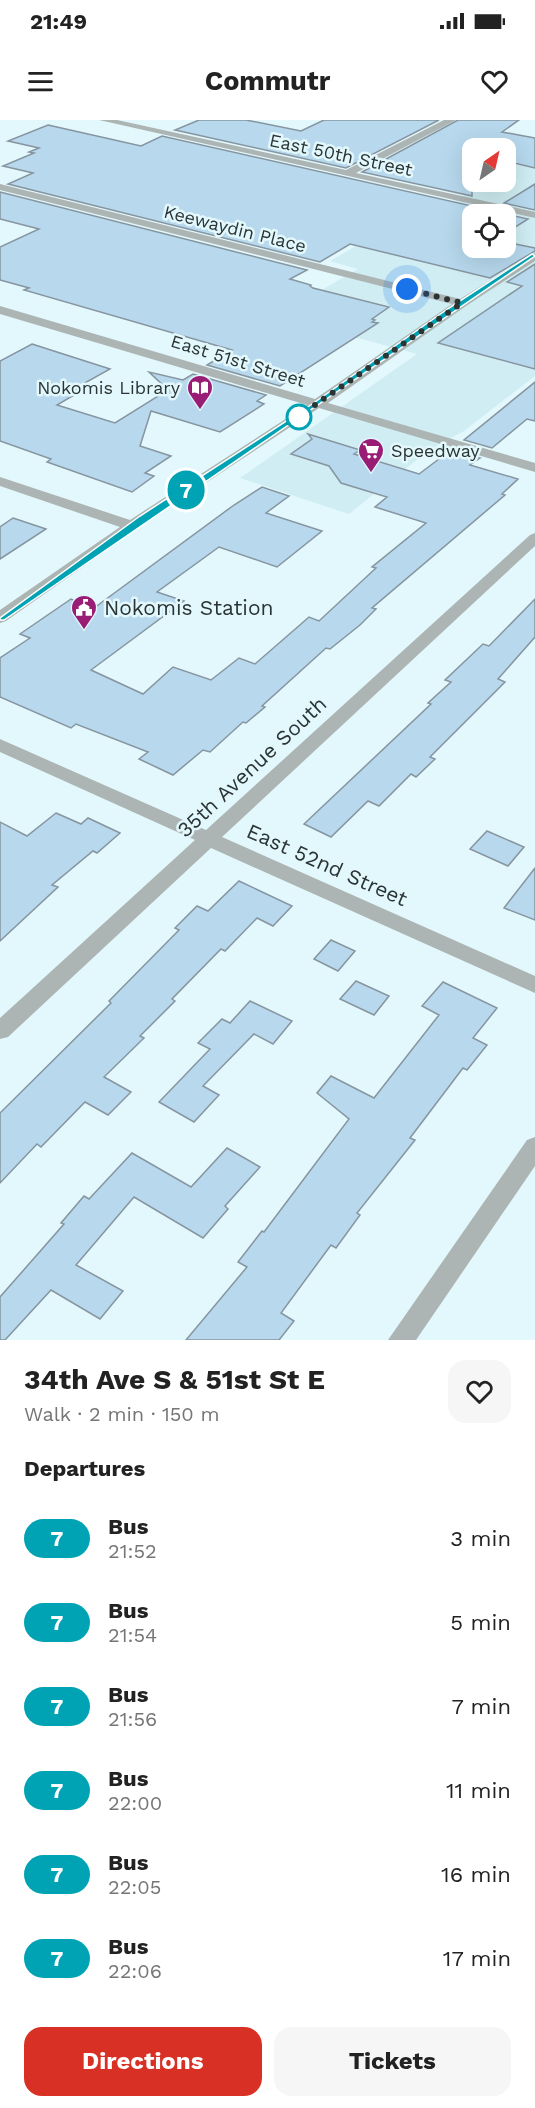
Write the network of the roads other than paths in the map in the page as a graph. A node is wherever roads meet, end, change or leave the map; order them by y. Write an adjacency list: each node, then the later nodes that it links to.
1 (104, 120): 4 (street, East 50th Street)
2 (451, 120): 5 (street)
3 (159, 123): 4 (street)
4 (145, 129): 5 (street, East 50th Street)
5 (348, 173): 7 (street, East 50th Street)
6 (0, 187): 9 (street, Keewaydin Place)
7 (535, 214)
8 (535, 256): 9 (street)
9 (462, 303): 11 (street)
10 (0, 310): 11 (street, East 51st Street)
11 (318, 404): 12 (street, East 51st Street); 14 (street)
12 (535, 468)
13 (0, 481): 14 (street)
14 (132, 526): 16 (street)
15 (535, 538): 18 (street, 35th Avenue South)
16 (0, 618)
17 (0, 745): 18 (street, East 52nd Street)
18 (208, 838): 19 (street, East 52nd Street); 20 (street, 35th Avenue South)
19 (535, 985)
20 (0, 1031)
21 (535, 1147): 22 (street)
22 (401, 1340)

